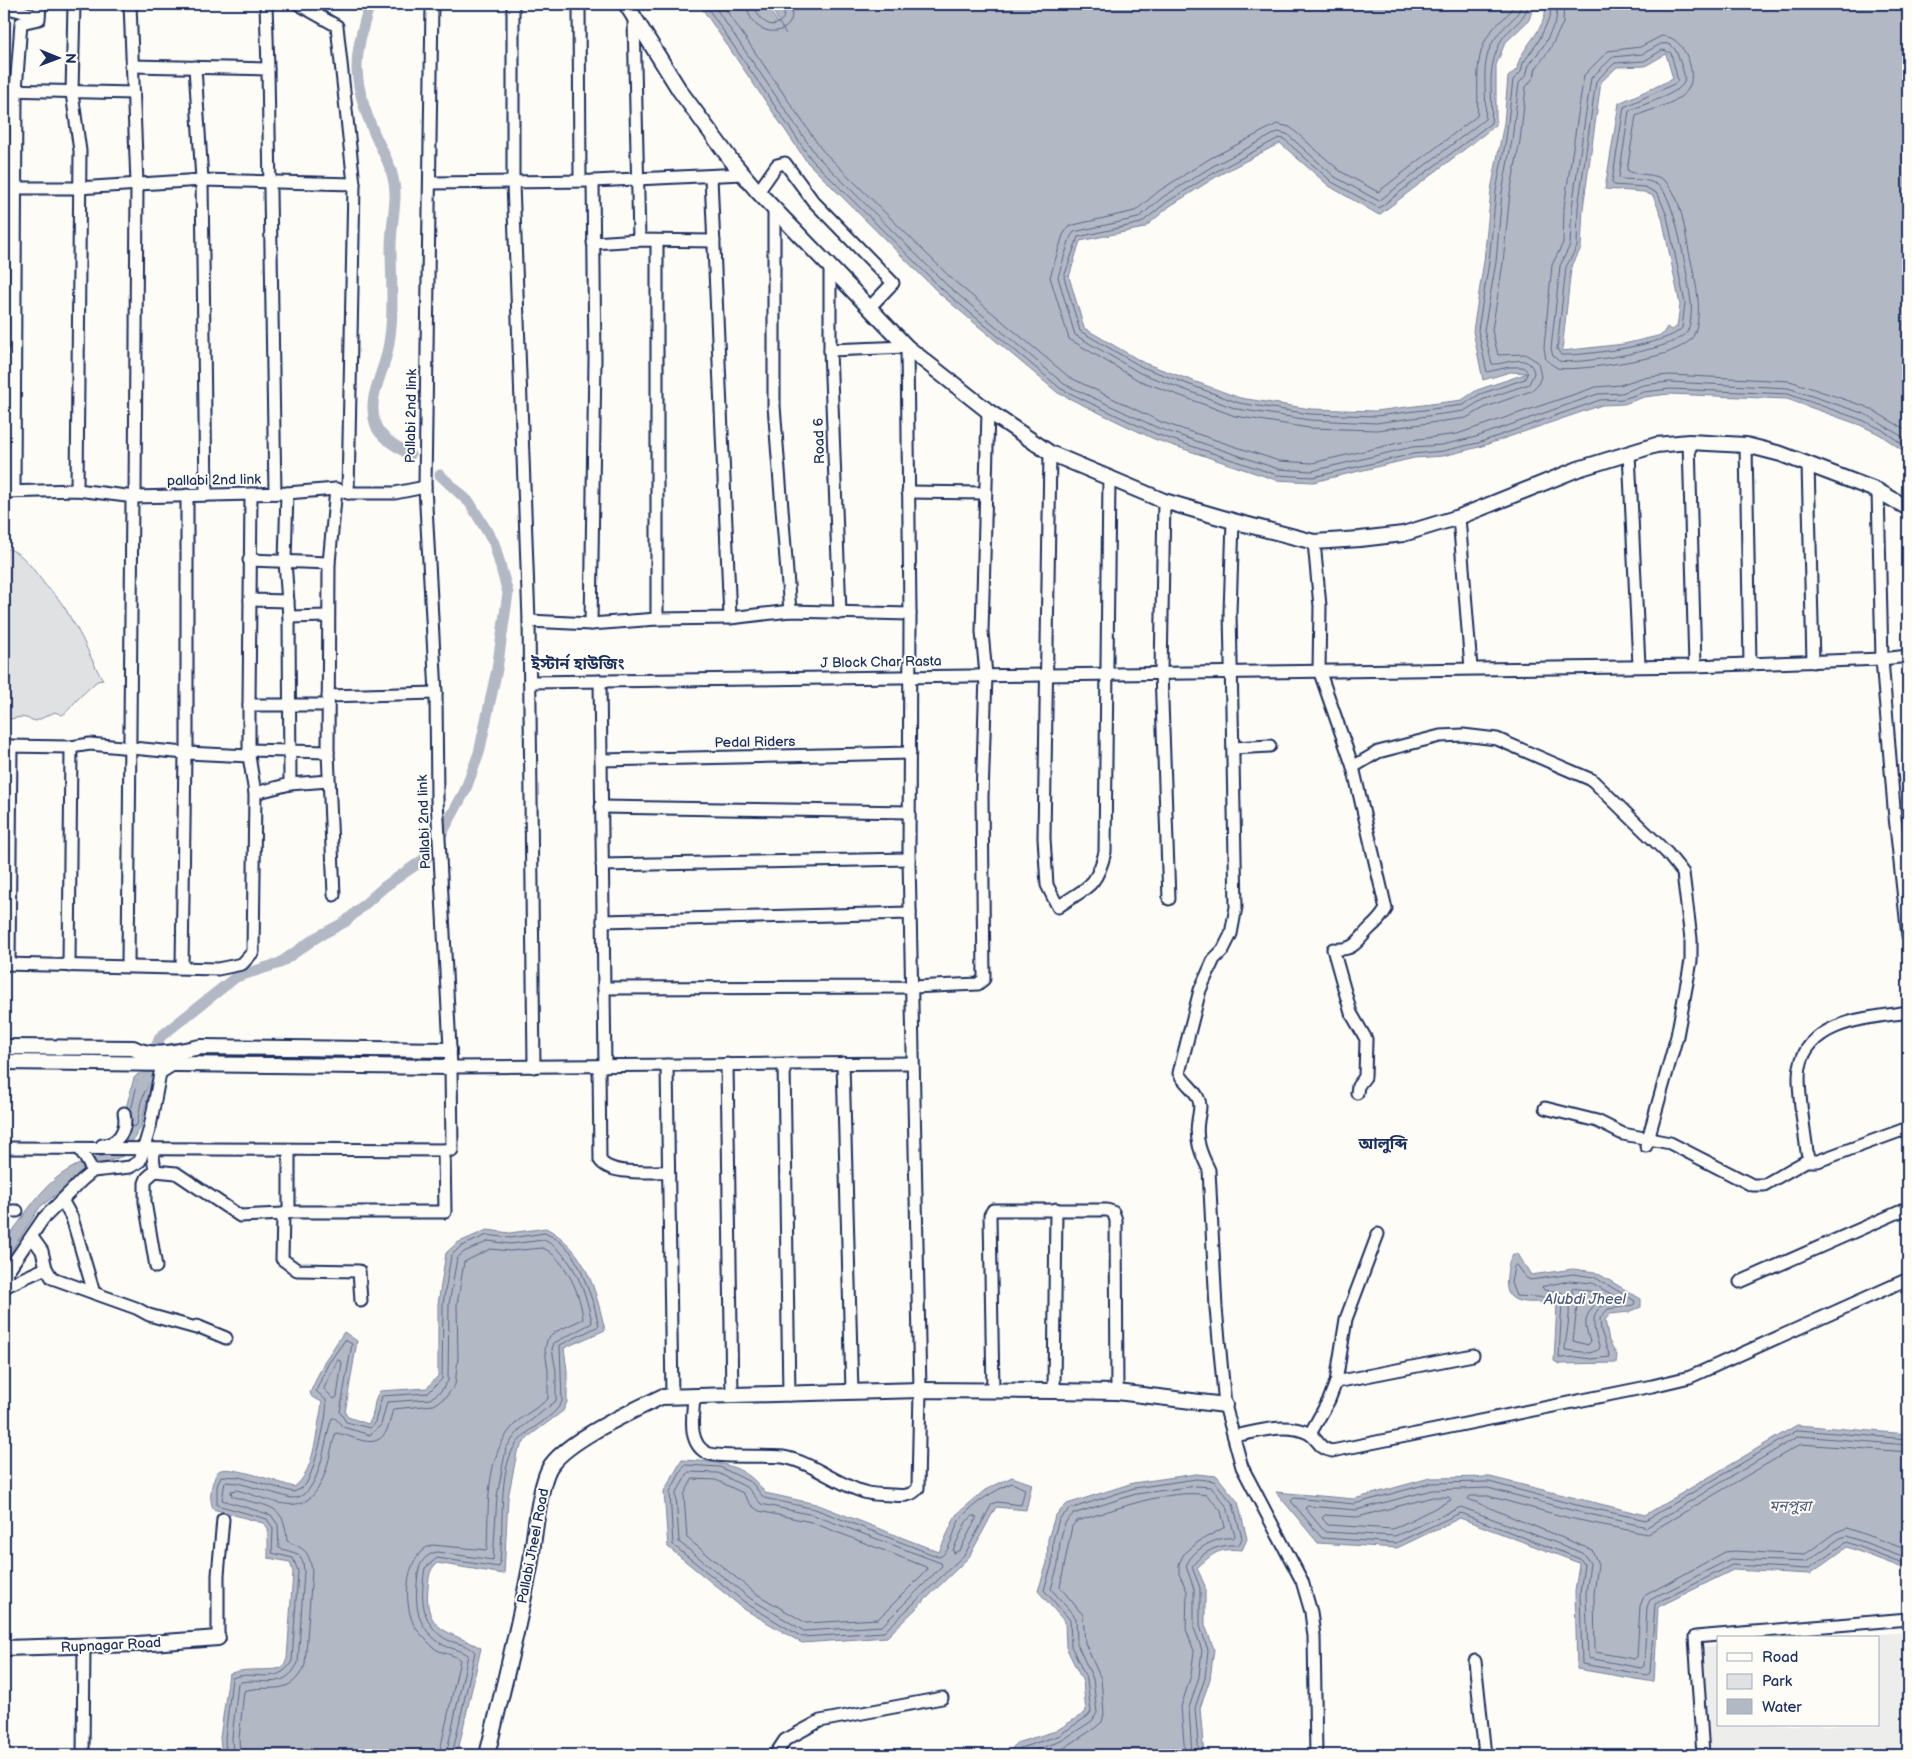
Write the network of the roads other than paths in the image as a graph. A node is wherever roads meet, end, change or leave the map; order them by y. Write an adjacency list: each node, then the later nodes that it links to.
1 (74, 4): 16 (street)
2 (130, 4): 12 (street)
3 (266, 4): 14 (street)
4 (298, 4): 28 (street)
5 (432, 4): 26 (street, Pallabi 2nd link)
6 (513, 4): 27 (street)
7 (579, 4): 22 (street)
8 (626, 4): 11 (street)
9 (4, 7): 10 (street)
10 (40, 10): 15 (street)
11 (634, 20): 18 (street); 20 (street)
12 (131, 66): 13 (street); 17 (street)
13 (195, 67): 14 (street); 21 (street)
14 (268, 69): 24 (street)
15 (10, 90): 16 (street); 29 (street)
16 (72, 93): 17 (street); 30 (street)
17 (134, 93): 25 (street)
18 (743, 174): 19 (street); 31 (street)
19 (711, 177): 20 (street); 36 (street)
20 (638, 179): 23 (street); 34 (street)
21 (202, 180): 24 (street); 25 (street); 61 (street)
22 (580, 180): 23 (street); 27 (street)
23 (593, 181): 37 (street)
24 (269, 182): 28 (street); 56 (street)
25 (137, 183): 30 (street); 62 (street)
26 (431, 183): 27 (street); 49 (street, Pallabi 2nd link)
27 (513, 183): 80 (street)
28 (354, 184): 53 (street)
29 (14, 188): 30 (street); 32 (street); 52 (street)
30 (78, 188): 51 (street)
31 (758, 192): 33 (street); 39 (street)
32 (4, 195)
33 (774, 209): 38 (street); 73 (street)
34 (639, 240): 35 (street); 37 (street)
35 (657, 241): 36 (street); 79 (street)
36 (714, 241): 78 (street)
37 (592, 243): 81 (street)
38 (830, 267): 39 (street); 41 (street, Road 6)
39 (869, 308): 40 (street)
40 (907, 346): 41 (street); 42 (street); 54 (street)
41 (830, 350): 74 (street, Road 6)
42 (988, 411): 45 (street); 58 (street)
43 (1689, 442): 44 (street); 46 (street); 87 (street)
44 (1746, 445): 47 (street); 85 (street)
45 (1050, 453): 48 (street); 93 (street)
46 (1629, 453): 65 (street); 86 (street)
47 (1808, 464): 55 (street); 84 (street)
48 (1109, 479): 63 (street); 92 (street)
49 (425, 487): 53 (street, pallabi 2nd link); 98 (street, Pallabi 2nd link)
50 (336, 489): 53 (street, pallabi 2nd link); 57 (street, pallabi 2nd link); 70 (street)
51 (77, 490): 52 (street, pallabi 2nd link); 62 (street, pallabi 2nd link)
52 (9, 492)
53 (348, 492)
54 (908, 492): 58 (street); 75 (street)
55 (1878, 492): 64 (street); 83 (street)
56 (275, 493): 57 (street, pallabi 2nd link); 59 (street, pallabi 2nd link)
57 (287, 493): 69 (street)
58 (984, 493): 94 (street)
59 (250, 494): 61 (street, pallabi 2nd link); 68 (street)
60 (187, 495): 61 (street, pallabi 2nd link); 62 (street, pallabi 2nd link); 110 (street)
61 (206, 495)
62 (134, 497): 105 (street)
63 (1164, 501): 66 (street); 91 (street)
64 (1908, 508)
65 (1459, 517): 67 (street); 88 (street)
66 (1232, 521): 67 (street); 90 (street)
67 (1314, 542): 89 (street)
68 (249, 560): 69 (street); 71 (street)
69 (285, 561): 70 (street); 72 (street)
70 (328, 563): 76 (street)
71 (250, 600): 72 (street); 100 (street)
72 (288, 601): 77 (street)
73 (790, 611): 74 (street); 78 (street)
74 (840, 614): 75 (street)
75 (910, 614): 95 (street)
76 (328, 616): 77 (street); 99 (street)
77 (289, 617): 101 (street)
78 (730, 618): 79 (street)
79 (657, 619): 81 (street)
80 (529, 621): 81 (street); 97 (street)
81 (591, 624)
82 (1908, 656): 83 (street, J Block Char Rasta)
83 (1882, 659): 84 (street, J Block Char Rasta); 125 (street)
84 (1813, 662): 85 (street, J Block Char Rasta)
85 (1750, 664): 87 (street, J Block Char Rasta)
86 (1639, 665): 87 (street, J Block Char Rasta); 88 (street, J Block Char Rasta)
87 (1694, 666)
88 (1471, 668): 89 (street, J Block Char Rasta)
89 (1319, 670): 90 (street, J Block Char Rasta); 113 (street)
90 (1232, 671): 91 (street, J Block Char Rasta); 106 (street)
91 (1161, 672): 92 (street, J Block Char Rasta); 122 (street)
92 (1106, 673): 93 (street, J Block Char Rasta); 93 (street)
93 (1045, 674): 94 (street, J Block Char Rasta)
94 (986, 675): 95 (street, J Block Char Rasta); 131 (street)
95 (909, 676): 96 (street, J Block Char Rasta); 111 (street)
96 (600, 681): 97 (street, J Block Char Rasta); 112 (street)
97 (530, 682): 143 (street)
98 (436, 693): 99 (street); 134 (street, Pallabi 2nd link)
99 (328, 701): 101 (street); 109 (street)
100 (249, 705): 101 (street); 108 (street)
101 (289, 706): 107 (street)
102 (8, 746): 104 (street); 126 (street)
103 (1270, 746): 106 (street)
104 (71, 747): 105 (street); 127 (street)
105 (131, 748): 110 (street); 128 (street)
106 (1233, 748): 187 (street)
107 (290, 750): 108 (street); 109 (street); 115 (street)
108 (249, 752): 110 (street); 116 (street)
109 (328, 752): 114 (street)
110 (186, 753): 129 (street)
111 (910, 753): 112 (street, Pedal Riders); 118 (street)
112 (601, 760): 117 (street)
113 (1353, 767): 146 (street); 150 (street)
114 (328, 781): 115 (street); 121 (street)
115 (290, 784): 116 (street)
116 (255, 793): 129 (street)
117 (601, 807): 118 (street); 120 (street)
118 (909, 812): 119 (street)
119 (909, 860): 120 (street); 123 (street)
120 (602, 865): 124 (street)
121 (334, 896)
122 (1169, 899)
123 (910, 913): 124 (street); 131 (street)
124 (603, 921): 130 (street)
125 (1908, 936)
126 (6, 964): 127 (street)
127 (69, 966): 128 (street)
128 (128, 966): 129 (street)
129 (182, 967)
130 (604, 988): 131 (street); 144 (street)
131 (912, 988): 139 (street)
132 (1908, 1012): 156 (street)
133 (4, 1047): 135 (street)
134 (449, 1050): 136 (street); 145 (street, Pallabi 2nd link)
135 (138, 1056): 136 (street); 137 (street)
136 (173, 1060): 145 (street); 152 (street)
137 (4, 1062)
138 (843, 1063): 139 (street); 141 (street); 181 (street)
139 (912, 1063): 178 (street)
140 (727, 1064): 141 (street); 142 (street); 184 (street)
141 (784, 1064): 183 (street)
142 (667, 1065): 144 (street); 159 (street)
143 (534, 1066): 144 (street); 145 (street)
144 (602, 1066): 159 (street)
145 (451, 1067): 155 (street, Pallabi 2nd link)
146 (1357, 1093)
147 (1545, 1108): 150 (street)
148 (124, 1113): 153 (street)
149 (1908, 1128): 156 (street)
150 (1647, 1142): 156 (street)
151 (4, 1148): 153 (street)
152 (146, 1149): 153 (street); 154 (street); 157 (street); 158 (street)
153 (86, 1150): 157 (street)
154 (289, 1150): 155 (street); 165 (street)
155 (444, 1150): 165 (street)
156 (1810, 1160)
157 (93, 1171): 160 (street)
158 (156, 1171): 165 (street); 168 (street)
159 (668, 1172): 185 (street)
160 (62, 1200): 167 (street); 173 (street)
161 (1908, 1208): 171 (street)
162 (1056, 1210): 179 (street); 180 (street); 182 (street)
163 (4, 1211): 164 (street)
164 (17, 1211)
165 (286, 1213): 174 (street)
166 (1378, 1234): 177 (street)
167 (32, 1237): 169 (street); 172 (street)
168 (156, 1267)
169 (46, 1268): 172 (street); 173 (street)
170 (1908, 1279): 188 (street)
171 (1740, 1282)
172 (5, 1286)
173 (94, 1293): 175 (street)
174 (361, 1301)
175 (226, 1338)
176 (1472, 1355): 177 (street)
177 (1336, 1382): 188 (street)
178 (920, 1390): 179 (street); 181 (street); 186 (street)
179 (993, 1391): 180 (street)
180 (1054, 1391): 182 (street)
181 (852, 1392): 183 (street)
182 (1117, 1392): 187 (street)
183 (789, 1395): 184 (street)
184 (732, 1396): 186 (street)
185 (667, 1397): 186 (street); 198 (street, Pallabi Jheel Road)
186 (694, 1397)
187 (1224, 1405): 189 (street)
188 (1310, 1434): 189 (street)
189 (1234, 1436): 200 (street)
190 (223, 1519): 192 (street)
191 (1908, 1619): 202 (street)
192 (218, 1638): 193 (street, Rupnagar Road)
193 (84, 1646): 194 (street, Rupnagar Road); 197 (street)
194 (4, 1648)
195 (1475, 1660): 201 (street)
196 (942, 1698): 199 (street)
197 (83, 1755)
198 (487, 1755)
199 (775, 1755)
200 (1316, 1755)
201 (1484, 1755)
202 (1703, 1755)

